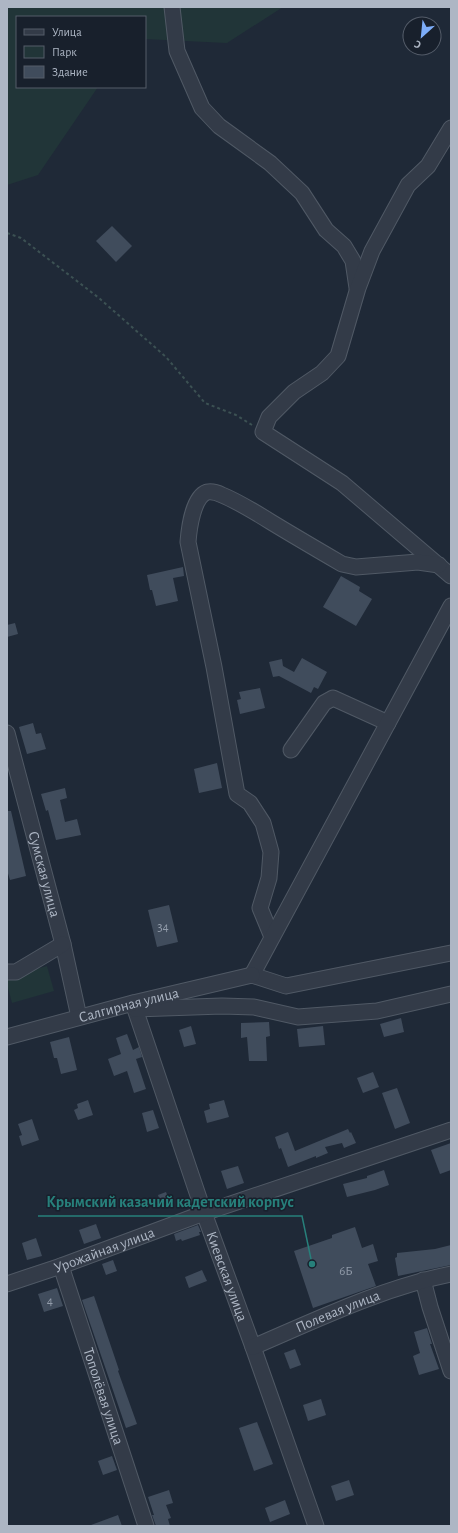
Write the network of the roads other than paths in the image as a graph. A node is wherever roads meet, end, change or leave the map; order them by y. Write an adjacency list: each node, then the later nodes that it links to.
1 (172, 7): 3 (street)
2 (451, 128): 3 (street)
3 (358, 288): 4 (street)
4 (439, 565): 5 (street); 10 (street)
5 (451, 576)
6 (451, 606): 7 (street)
7 (388, 723): 9 (street); 10 (street)
8 (7, 733): 11 (street, Сумская улица)
9 (291, 750)
10 (272, 937): 14 (street)
11 (63, 944): 13 (street); 17 (street, Сумская улица)
12 (451, 953): 14 (street)
13 (7, 972)
14 (252, 975): 16 (street, Салгирная улица)
15 (451, 994): 16 (street)
16 (134, 1006): 17 (street, Салгирная улица); 20 (street, Киевская улица)
17 (79, 1017): 18 (street, Салгирная улица)
18 (7, 1037)
19 (451, 1130): 20 (street, Урожайная улица)
20 (204, 1213): 21 (street, Урожайная улица); 25 (street, Киевская улица)
21 (61, 1266): 24 (street, Урожайная улица); 27 (street, Тополёвая улица)
22 (451, 1274): 23 (street, Полевая улица)
23 (423, 1280): 25 (street, Полевая улица); 26 (street)
24 (7, 1284)
25 (253, 1347): 28 (street, Киевская улица)
26 (451, 1371)
27 (146, 1526)
28 (316, 1526)

